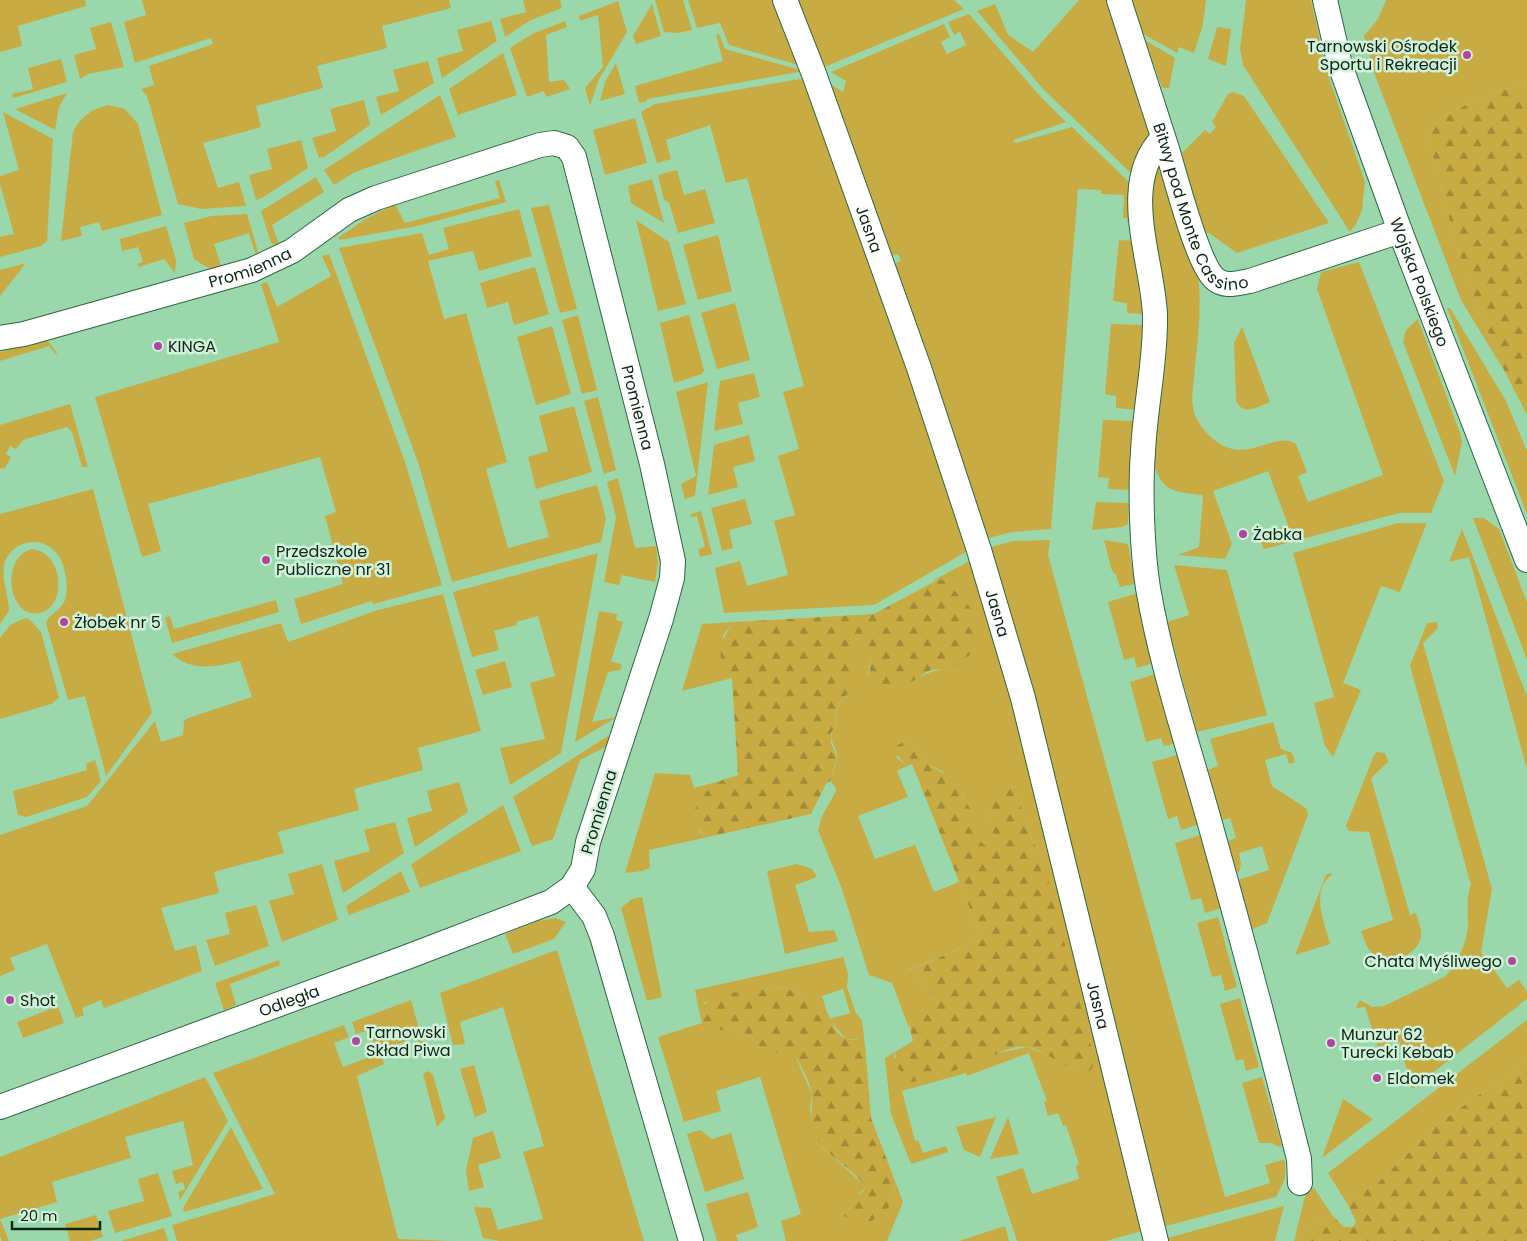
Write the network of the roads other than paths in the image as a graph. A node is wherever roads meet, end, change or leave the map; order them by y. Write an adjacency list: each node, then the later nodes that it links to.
1 (784, 0): 12 (street, Jasna)
2 (1119, 0): 4 (street, Bitwy pod Monte Cassino)
3 (1325, 0): 5 (street, Wojska Polskiego)
4 (1163, 138): 5 (street, Bitwy pod Monte Cassino); 10 (street)
5 (1400, 230): 7 (street, Wojska Polskiego)
6 (0, 338): 8 (street, Promienna)
7 (1527, 560)
8 (572, 888): 9 (street, Odległa); 11 (street)
9 (0, 1106)
10 (1300, 1183)
11 (691, 1241)
12 (1156, 1241)

